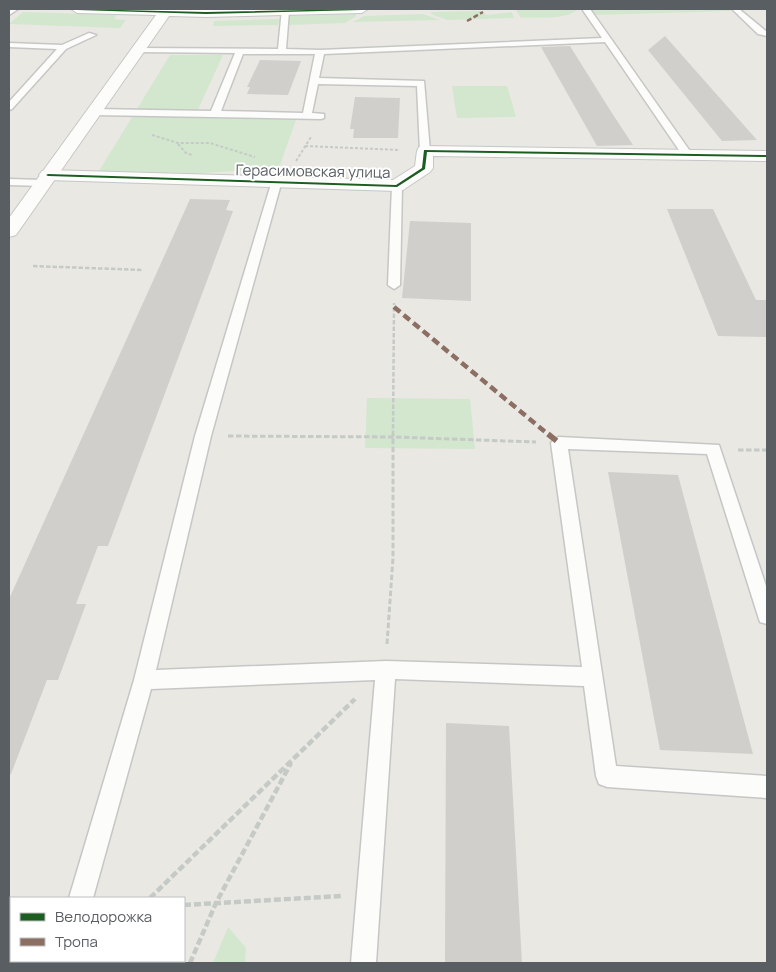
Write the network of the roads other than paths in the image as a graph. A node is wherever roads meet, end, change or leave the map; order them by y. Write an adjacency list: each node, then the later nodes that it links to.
1 (14, 9): 8 (lane)
2 (77, 9): 6 (street)
3 (362, 9): 7 (street)
4 (586, 9): 11 (lane)
5 (735, 9): 9 (lane)
6 (166, 10): 7 (street); 14 (street)
7 (285, 11): 16 (lane)
8 (9, 13)
9 (767, 34)
10 (92, 35): 13 (lane)
11 (608, 40): 17 (lane); 25 (lane)
12 (9, 45): 13 (lane)
13 (63, 47): 19 (lane)
14 (138, 50): 15 (lane); 20 (street)
15 (240, 51): 16 (lane); 21 (lane)
16 (282, 51): 17 (lane)
17 (320, 52): 18 (lane)
18 (314, 81): 22 (lane); 24 (lane)
19 (9, 107)
20 (94, 112): 21 (lane); 27 (street)
21 (215, 114): 22 (lane)
22 (307, 116): 23 (lane)
23 (321, 116)
24 (425, 151): 25 (street); 30 (street, Герасимовская улица)
25 (687, 154): 26 (street)
26 (766, 158)
27 (45, 179): 28 (street, Герасимовская улица); 29 (lane); 31 (street)
28 (280, 179): 30 (street, Герасимовская улица); 36 (lane)
29 (9, 182)
30 (397, 186): 32 (lane)
31 (9, 231)
32 (394, 285)
33 (767, 616): 35 (lane)
34 (386, 670): 35 (lane); 36 (lane); 39 (lane)
35 (592, 677): 37 (lane)
36 (144, 680): 38 (lane)
37 (767, 787)
38 (81, 897)
39 (364, 963)

